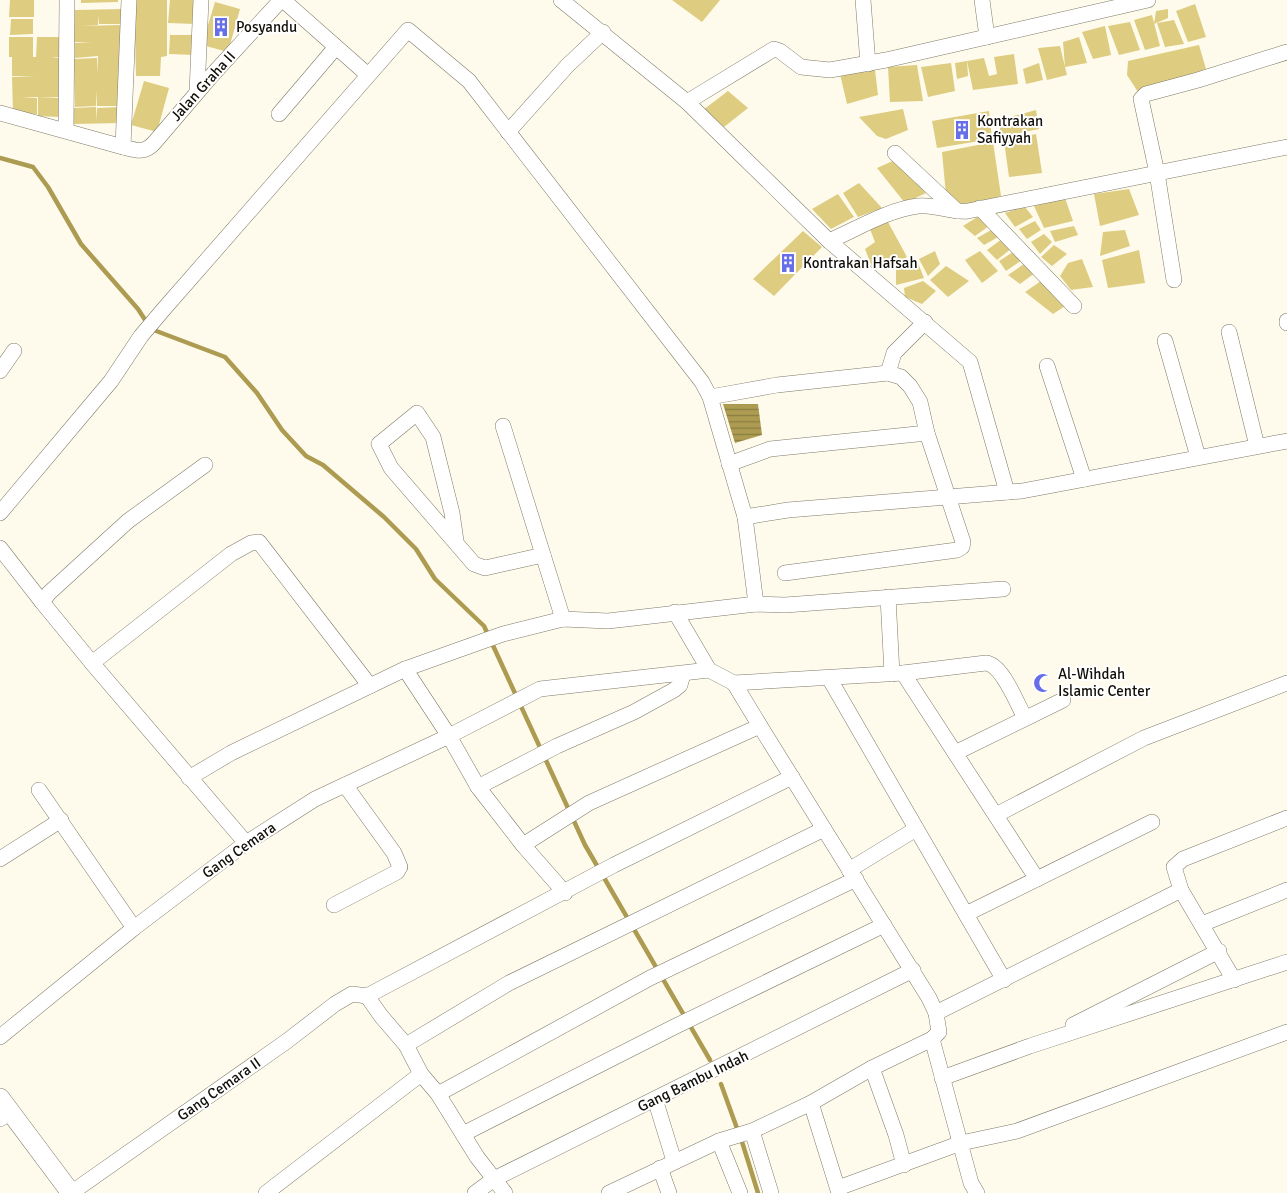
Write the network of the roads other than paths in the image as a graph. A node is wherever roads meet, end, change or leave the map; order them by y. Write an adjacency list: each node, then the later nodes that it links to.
1 (67, 0): 20 (street)
2 (129, 0): 22 (street)
3 (201, 0): 16 (street)
4 (282, 0): 12 (street); 16 (street, Jalan Graha II)
5 (561, 0): 10 (street)
6 (863, 0): 14 (street)
7 (982, 0): 11 (street)
8 (1148, 0): 9 (street)
9 (1087, 7): 11 (street)
10 (603, 32): 17 (street); 21 (street)
11 (987, 37): 14 (street)
12 (336, 47): 15 (street); 19 (street)
13 (1287, 52): 25 (street)
14 (868, 64): 17 (street)
15 (368, 75): 21 (street); 49 (street)
16 (197, 92): 22 (street, Jalan Graha II)
17 (687, 102): 28 (street)
18 (0, 113): 20 (street)
19 (279, 114)
20 (66, 129): 22 (street)
21 (508, 132): 38 (street)
22 (123, 147)
23 (1287, 147): 25 (street)
24 (896, 153): 27 (street)
25 (1157, 173): 26 (street); 29 (street)
26 (980, 208): 27 (street); 30 (street)
27 (958, 212): 28 (street)
28 (829, 241): 31 (street)
29 (1174, 280)
30 (1074, 306)
31 (925, 322): 37 (street); 47 (street)
32 (1229, 332): 42 (street)
33 (1165, 341): 43 (street)
34 (14, 351): 36 (street)
35 (1047, 366): 46 (street)
36 (0, 371)
37 (888, 373): 38 (street); 40 (street)
38 (710, 397): 44 (street)
39 (503, 426): 53 (street)
40 (927, 433): 44 (street); 48 (street)
41 (1287, 441): 42 (street)
42 (1256, 446): 43 (street)
43 (1198, 457): 46 (street)
44 (729, 464): 50 (street)
45 (205, 466): 57 (street)
46 (1084, 479): 47 (street)
47 (1007, 492): 48 (street)
48 (950, 497): 50 (street); 54 (street)
49 (0, 513)
50 (745, 517): 58 (street)
51 (456, 541): 51 (street); 53 (street)
52 (0, 548): 57 (street)
53 (543, 555): 60 (street)
54 (785, 573)
55 (1003, 589): 56 (street)
56 (888, 597): 58 (street); 65 (street)
57 (42, 602): 61 (street)
58 (756, 604): 59 (street)
59 (675, 612): 60 (street); 63 (street)
60 (563, 619): 62 (street)
61 (92, 663): 69 (street); 76 (street)
62 (405, 669): 69 (street); 73 (street)
63 (709, 670): 64 (street, Gang Cemara); 68 (street)
64 (683, 674): 73 (street, Gang Cemara); 78 (street)
65 (898, 674): 66 (street); 71 (street); 74 (street)
66 (829, 678): 68 (street); 85 (street)
67 (1287, 682): 80 (street)
68 (734, 683): 72 (street)
69 (370, 686): 76 (street)
70 (1063, 700): 71 (street)
71 (1025, 718): 74 (street)
72 (760, 726): 75 (street); 87 (street)
73 (449, 736): 77 (street, Gang Cemara); 78 (street)
74 (955, 753): 80 (street)
75 (792, 777): 84 (street); 92 (street, Gang Cemara II)
76 (190, 778): 86 (street)
77 (345, 785): 86 (street, Gang Cemara); 94 (street)
78 (478, 787): 87 (street)
79 (40, 790): 82 (street)
80 (996, 815): 90 (street)
81 (1287, 818): 91 (street)
82 (61, 820): 88 (street); 98 (street)
83 (1152, 822): 90 (street)
84 (824, 829): 89 (street); 109 (street)
85 (916, 829): 89 (street); 95 (street)
86 (246, 843): 98 (street, Gang Cemara)
87 (523, 845): 92 (street)
88 (0, 859)
89 (852, 875): 96 (street); 114 (street)
90 (1037, 879): 95 (street)
91 (1181, 890): 97 (street); 102 (street)
92 (565, 893): 104 (street, Gang Cemara II)
93 (1285, 895): 97 (street)
94 (334, 904)
95 (966, 914): 102 (street)
96 (884, 924): 101 (street); 118 (street)
97 (1202, 924): 99 (street)
98 (134, 928): 107 (street, Gang Cemara)
99 (1218, 951): 103 (street); 110 (street)
100 (1287, 962): 103 (street)
101 (912, 970): 105 (street); 115 (street, Gang Bambu Indah)
102 (1004, 980): 105 (street)
103 (1234, 980): 110 (street)
104 (367, 996): 109 (street); 126 (street, Gang Cemara II)
105 (936, 1013): 108 (street)
106 (1287, 1032): 120 (street)
107 (0, 1037)
108 (932, 1039): 111 (street); 113 (street)
109 (406, 1045): 112 (street)
110 (1030, 1046): 113 (street)
111 (872, 1068): 116 (street); 122 (street)
112 (421, 1074): 114 (street); 127 (street)
113 (942, 1078): 120 (street)
114 (438, 1094): 118 (street)
115 (655, 1099): 121 (street); 124 (street, Gang Bambu Indah)
116 (811, 1103): 119 (street); 125 (street)
117 (3, 1110): 126 (main road)
118 (464, 1134): 124 (street)
119 (736, 1136): 121 (street); 132 (street); 133 (street)
120 (961, 1143): 122 (street); 134 (street)
121 (674, 1161): 123 (street)
122 (904, 1165): 125 (street)
123 (660, 1168): 130 (street); 131 (street)
124 (494, 1179): 128 (street, Gang Bambu Indah); 129 (street)
125 (838, 1191)
126 (71, 1193)
127 (266, 1193)
128 (475, 1193)
129 (505, 1193)
130 (609, 1193)
131 (669, 1193)
132 (740, 1193)
133 (771, 1193)
134 (976, 1193)

